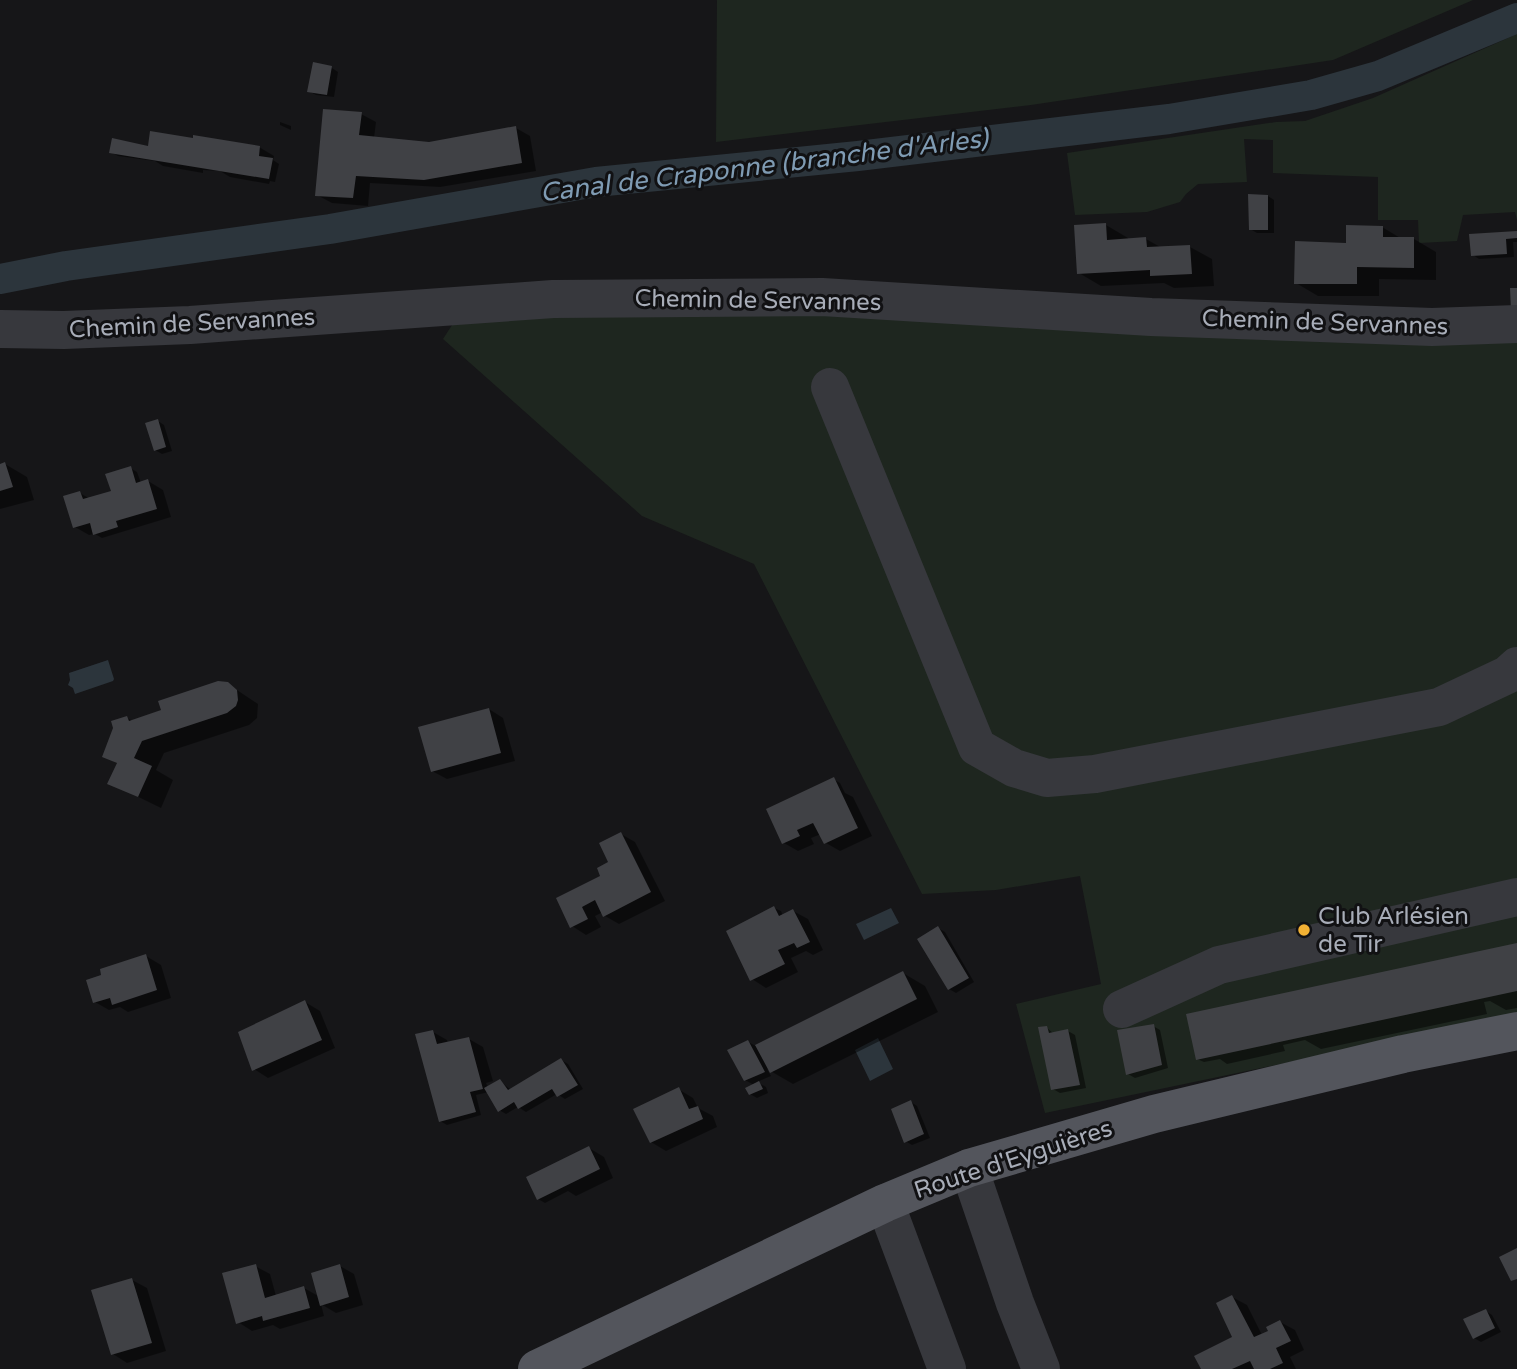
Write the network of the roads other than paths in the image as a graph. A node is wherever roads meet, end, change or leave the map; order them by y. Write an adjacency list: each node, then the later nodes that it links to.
1 (1517, 324): 2 (street, Chemin de Servannes)
2 (0, 329)
3 (830, 387): 4 (street)
4 (1517, 666)
5 (1517, 897): 6 (street)
6 (1122, 1009)
7 (1517, 1031): 8 (main road, Route d'Eyguières)
8 (969, 1168): 9 (main road, Route d'Eyguières); 12 (street)
9 (885, 1203): 10 (main road, Route d'Eyguières); 11 (street)
10 (537, 1369)
11 (947, 1369)
12 (1041, 1369)

